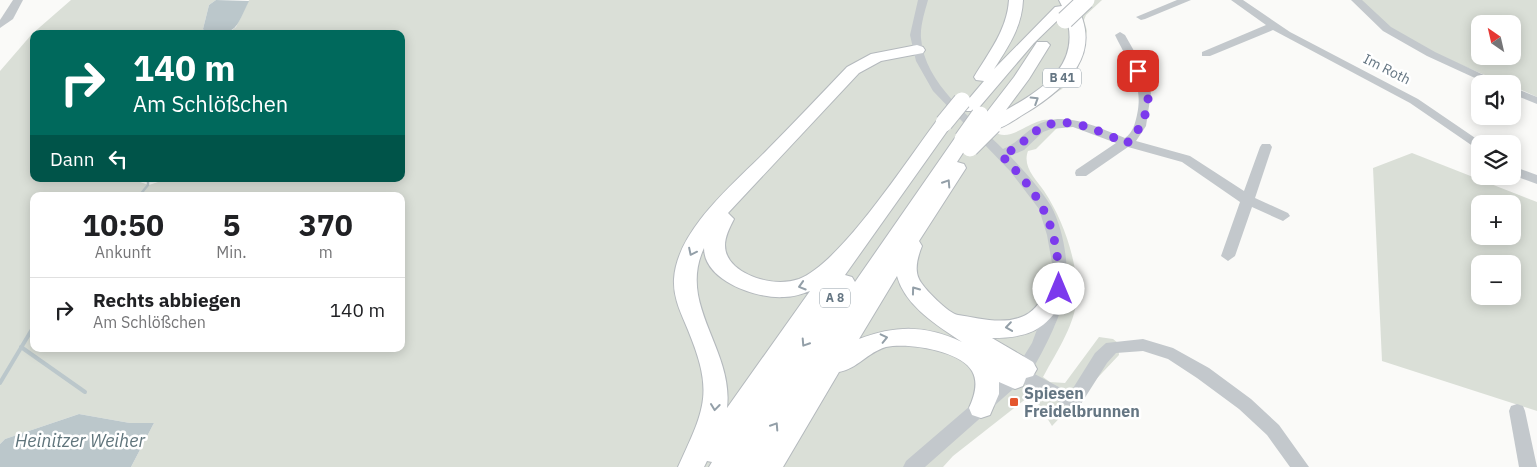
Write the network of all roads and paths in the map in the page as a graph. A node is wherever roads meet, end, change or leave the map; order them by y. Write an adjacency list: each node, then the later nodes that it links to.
1 (18, 0): 10 (street)
2 (924, 0): 14 (street)
3 (1016, 0): 16 (highway)
4 (1086, 0): 8 (highway, A 8, bridge)
5 (1186, 0): 9 (street)
6 (1236, 0): 11 (street, Im Roth)
7 (1356, 0): 15 (street)
8 (1062, 10): 16 (highway); 19 (highway, A 8); 19 (highway, A 8); 19 (highway, B 41, one-way to 8)
9 (1141, 17)
10 (0, 25)
11 (1274, 26): 13 (street); 21 (street, Im Roth)
12 (1120, 35): 22 (street)
13 (1206, 54)
14 (919, 56): 24 (street); 31 (highway, one-way to 14); 40 (highway, one-way to 40)
15 (1478, 75)
16 (982, 77): 19 (highway)
17 (1521, 94): 18 (street)
18 (1537, 101)
19 (979, 114): 20 (highway, bridge); 20 (highway, A 8)
20 (957, 135): 30 (highway, one-way to 20); 31 (highway); 42 (highway, A 8, one-way to 42); 43 (highway, A 8, one-way to 20)
21 (1471, 142)
22 (1127, 143): 24 (street); 25 (street); 28 (street)
23 (1266, 147): 28 (street)
24 (1001, 155): 33 (street)
25 (1081, 173)
26 (1521, 174): 27 (street)
27 (1537, 180)
28 (1249, 200): 29 (street); 32 (street)
29 (1283, 216)
30 (925, 219): 34 (highway, one-way to 30); 36 (highway)
31 (856, 243): 41 (highway)
32 (1228, 256)
33 (1059, 289): 34 (highway, one-way to 34); 37 (street)
34 (943, 316): 37 (highway)
35 (975, 358): 36 (highway, one-way to 35); 37 (highway); 38 (highway)
36 (829, 373): 44 (highway)
37 (1020, 374): 38 (street); 46 (street)
38 (981, 408): 45 (street)
39 (1517, 411): 47 (street)
40 (691, 467)
41 (698, 467)
42 (722, 467)
43 (748, 467)
44 (769, 467)
45 (912, 467)
46 (1300, 467)
47 (1528, 467)

